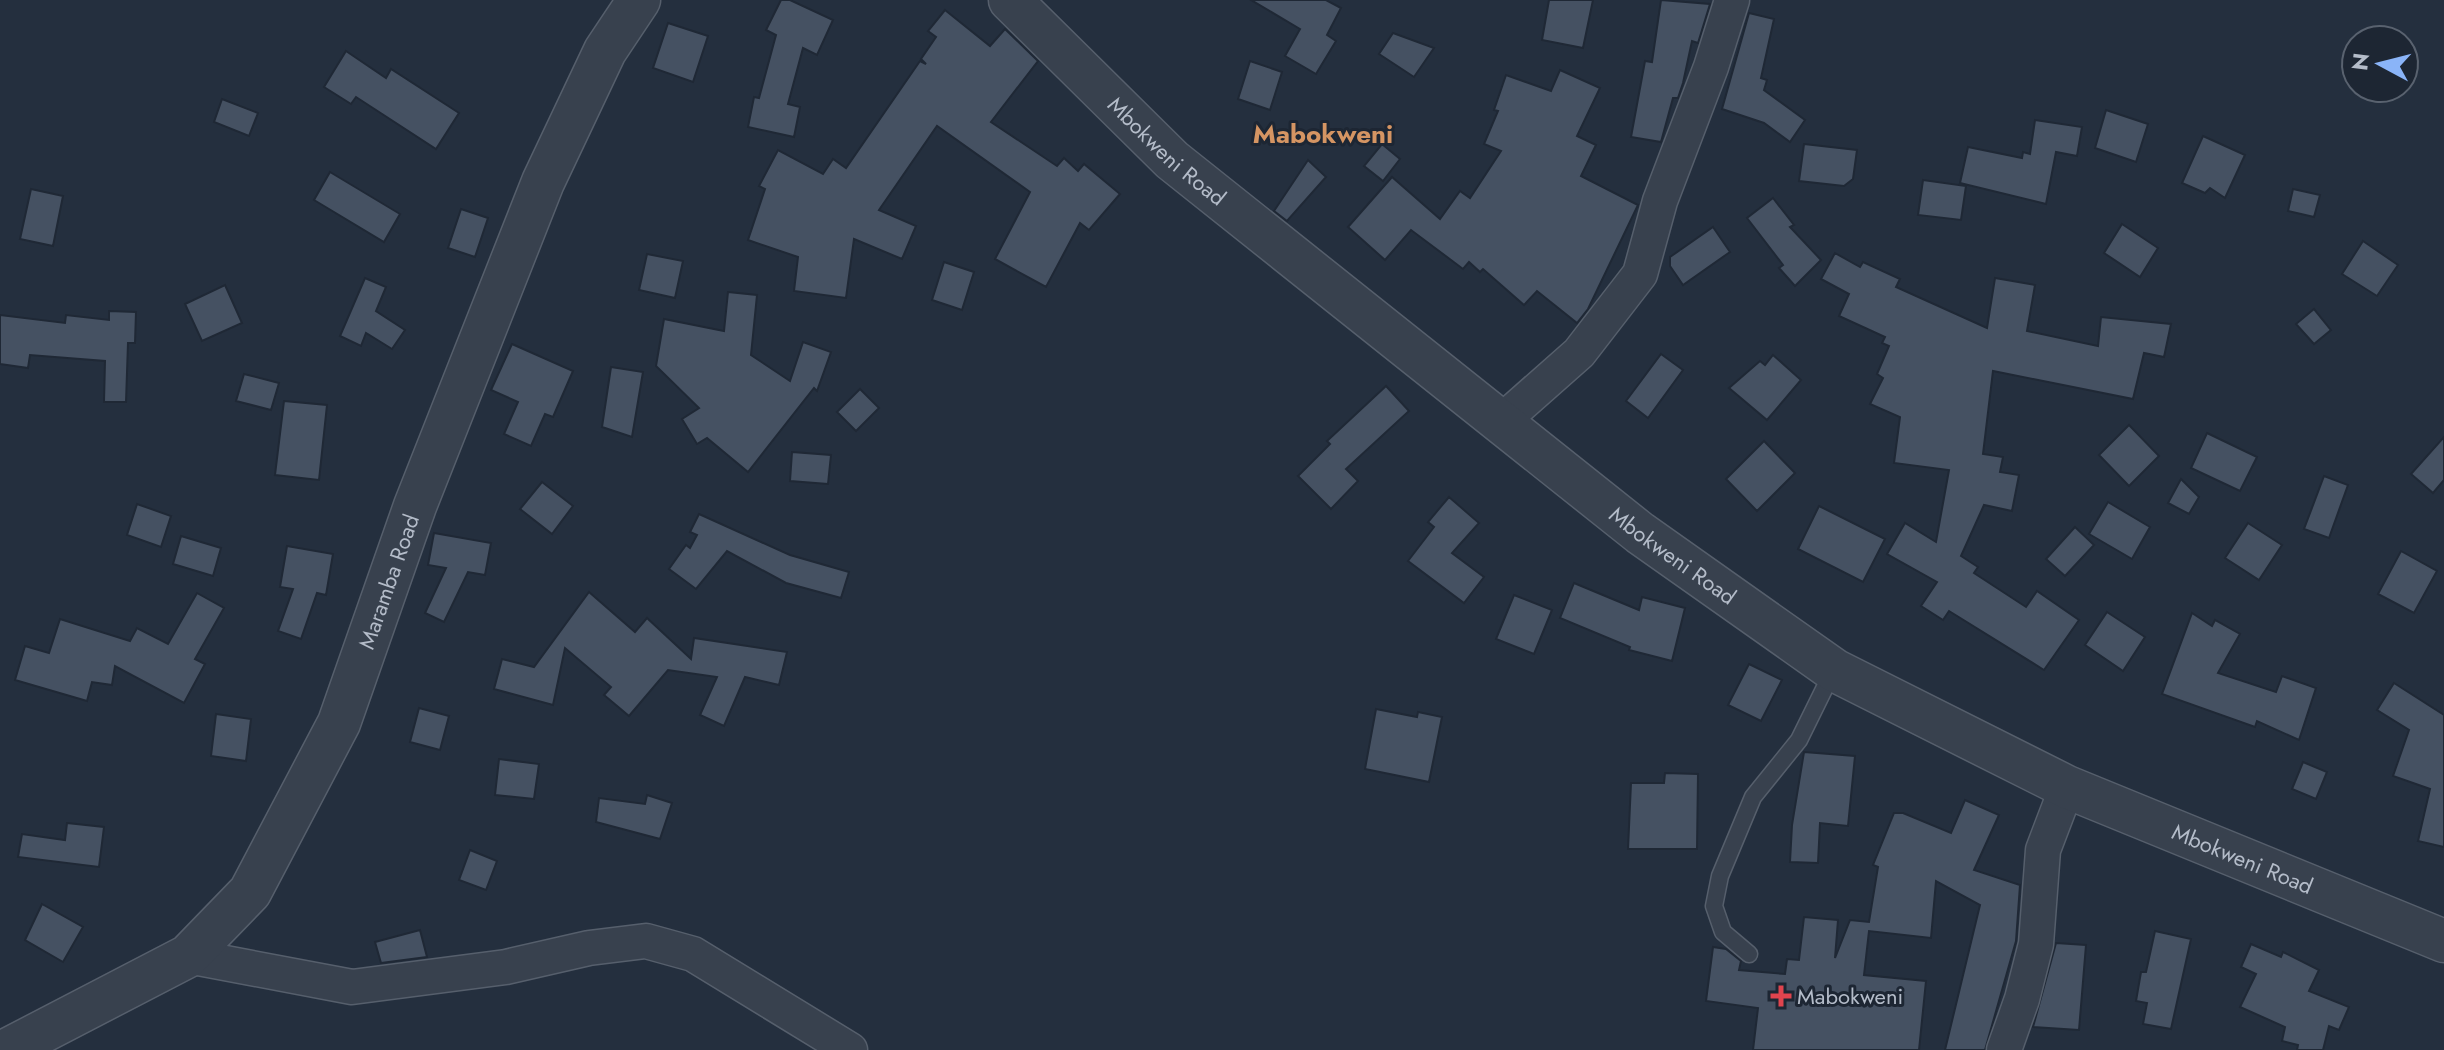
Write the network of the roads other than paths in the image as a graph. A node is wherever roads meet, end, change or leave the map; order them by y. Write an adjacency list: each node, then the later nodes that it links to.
1 (639, 0): 9 (street, Maramba Road)
2 (1010, 0): 4 (street, Mbokweni Road)
3 (1732, 0): 4 (street)
4 (1502, 421): 5 (street, Mbokweni Road)
5 (1834, 670): 6 (street, Mbokweni Road); 8 (lane)
6 (2067, 787): 7 (street, Mbokweni Road); 12 (street)
7 (2444, 941)
8 (1749, 954)
9 (188, 956): 10 (street, Maramba Road); 11 (street)
10 (7, 1050)
11 (850, 1050)
12 (2004, 1050)

